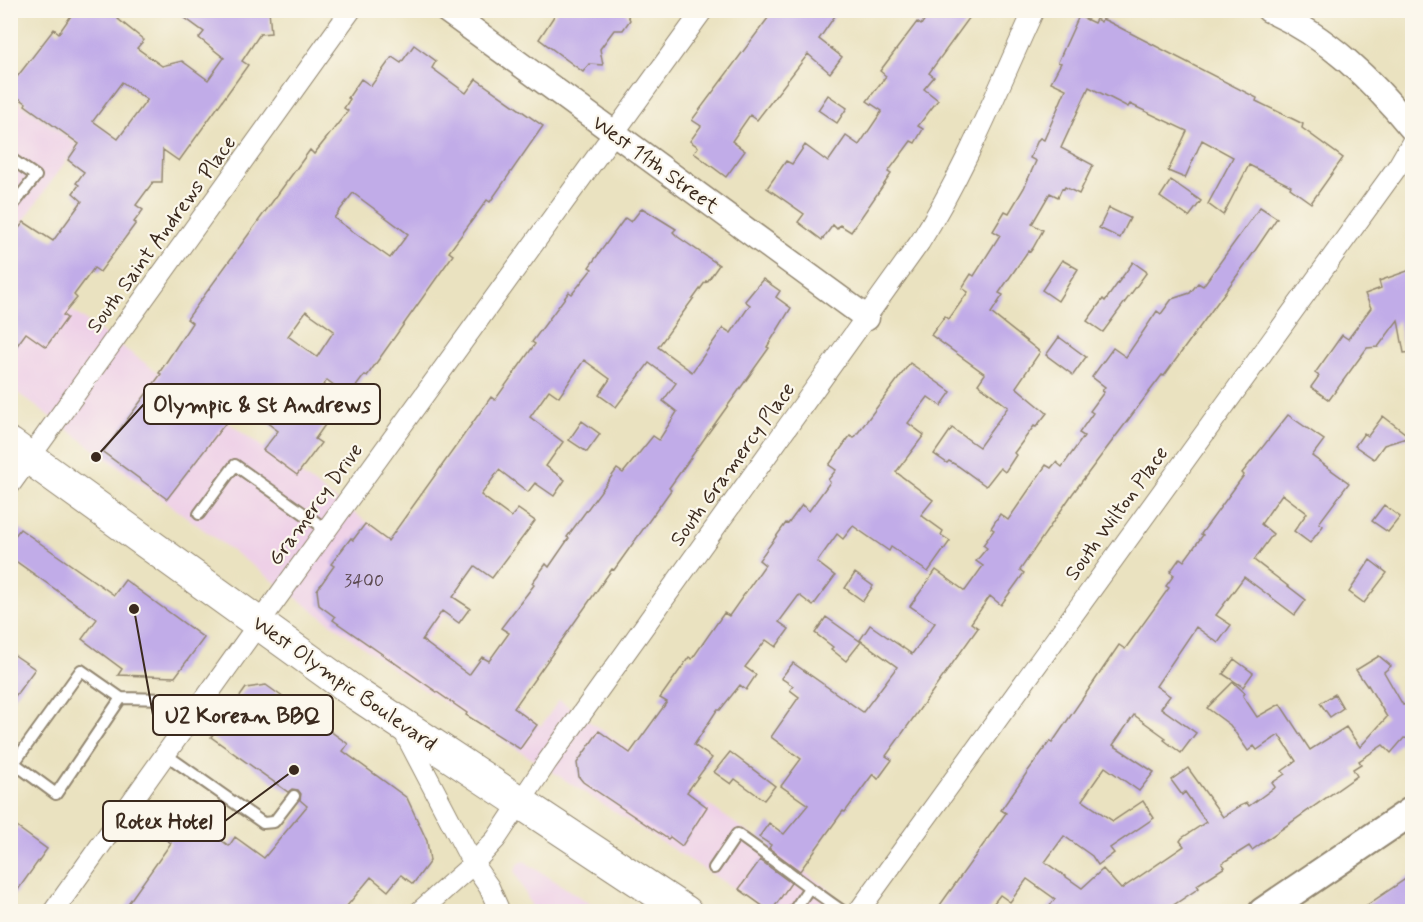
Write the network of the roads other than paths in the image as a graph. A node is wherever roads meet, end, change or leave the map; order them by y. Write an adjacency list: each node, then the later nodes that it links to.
1 (351, 10): 12 (street, South Saint Andrews Place)
2 (446, 10): 7 (street, West 11th Street)
3 (703, 10): 7 (street, Gramercy Drive)
4 (1034, 10): 11 (street, South Gramercy Place)
5 (1269, 10): 6 (street)
6 (1413, 129)
7 (614, 133): 11 (street, West 11th Street); 15 (street, Gramercy Drive)
8 (1413, 142): 33 (street, South Wilton Place)
9 (10, 158): 10 (lane)
10 (10, 209)
11 (867, 318): 22 (street, South Gramercy Place)
12 (20, 451): 13 (street, South Saint Andrews Place); 16 (main road, West Olympic Boulevard)
13 (10, 485)
14 (199, 514): 15 (lane)
15 (327, 530): 16 (street, Gramercy Drive)
16 (259, 622): 18 (street, Gramercy Drive); 19 (main road, West Olympic Boulevard)
17 (121, 698): 17 (lane); 18 (lane)
18 (193, 716): 20 (street, Gramercy Drive)
19 (399, 722): 22 (main road, West Olympic Boulevard); 24 (street)
20 (165, 754): 21 (lane); 27 (street, Gramercy Drive)
21 (294, 796)
22 (521, 803): 24 (street, South Gramercy Place); 30 (main road, West Olympic Boulevard)
23 (1413, 811): 34 (main road)
24 (473, 864): 28 (street, South Gramercy Place); 29 (street)
25 (714, 868): 26 (lane)
26 (809, 888): 31 (lane); 32 (lane)
27 (53, 912)
28 (419, 912)
29 (500, 912)
30 (686, 912)
31 (793, 912)
32 (844, 912)
33 (858, 912)
34 (1263, 912)

